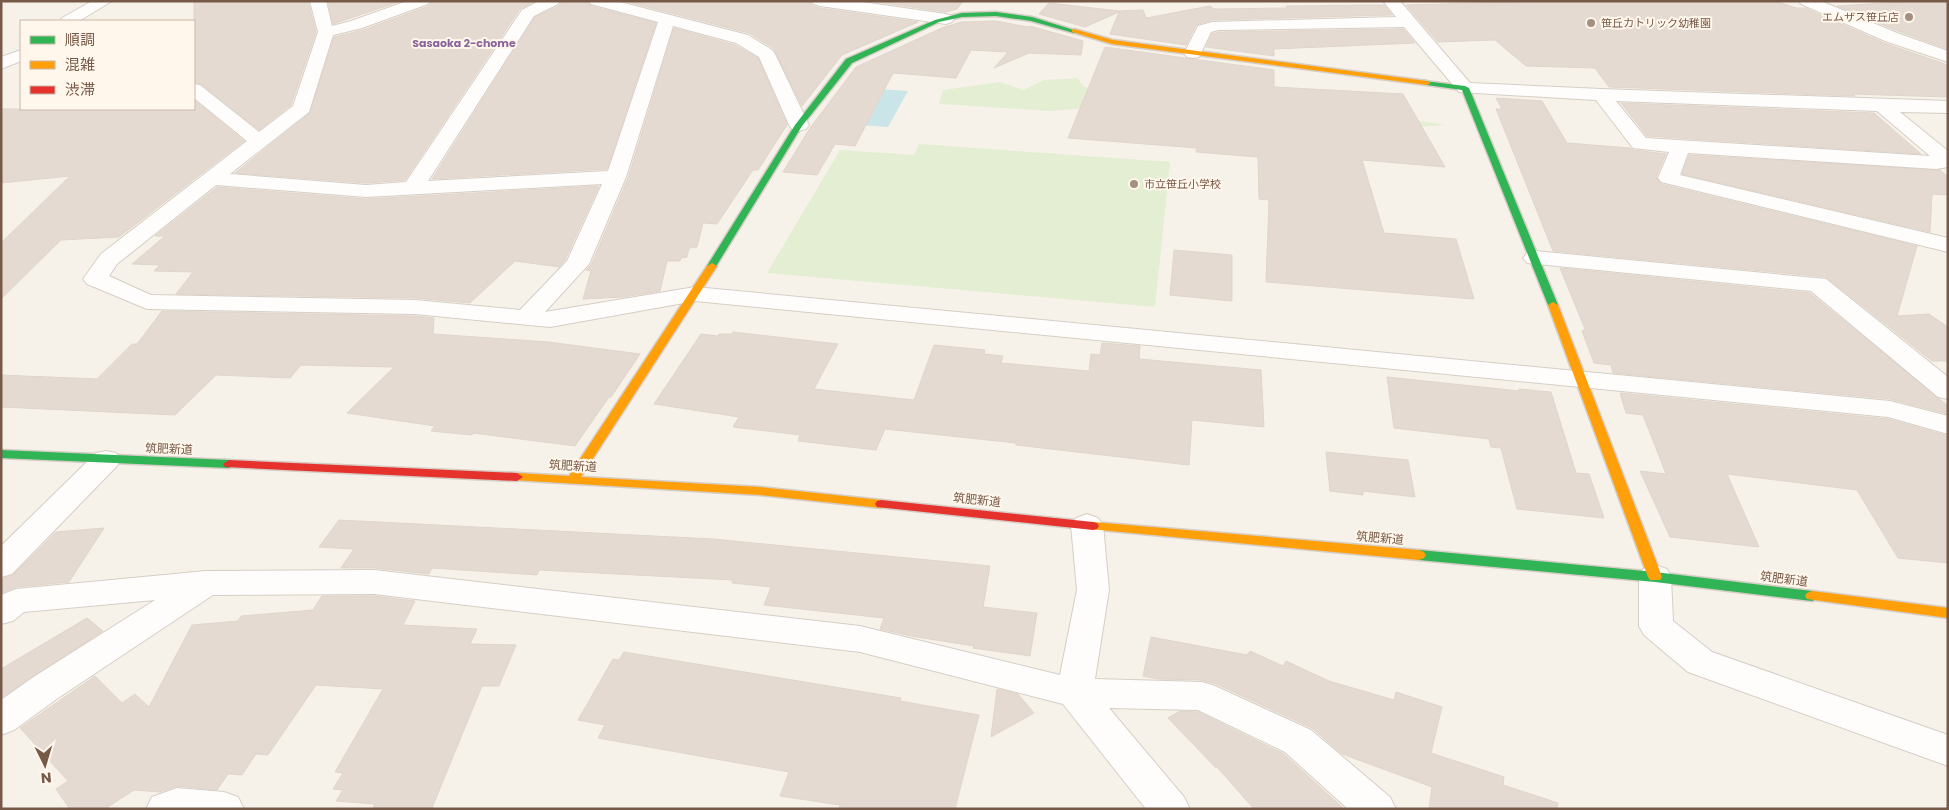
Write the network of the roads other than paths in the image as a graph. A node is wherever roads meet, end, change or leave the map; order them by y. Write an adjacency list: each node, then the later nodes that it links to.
1 (104, 1): 10 (street)
2 (318, 1): 13 (street)
3 (422, 1): 13 (street)
4 (552, 1): 29 (street)
5 (597, 1): 11 (street)
6 (820, 1): 9 (street)
7 (1391, 1): 12 (street)
8 (1807, 1): 16 (street)
9 (946, 19): 14 (street); 24 (street)
10 (70, 20)
11 (667, 20): 24 (street); 27 (street)
12 (1408, 22): 14 (street); 19 (street)
13 (326, 32): 25 (street)
14 (1193, 53): 19 (street)
15 (20, 56): 18 (street)
16 (1948, 57)
17 (20, 62): 18 (street)
18 (1, 65)
19 (1465, 88): 21 (street); 31 (street)
20 (195, 89): 25 (street)
21 (1601, 95): 22 (street); 26 (street)
22 (1882, 106): 23 (street); 26 (street)
23 (1948, 107)
24 (799, 125): 32 (street)
25 (260, 142): 28 (street)
26 (1681, 147): 30 (street)
27 (616, 177): 29 (street); 33 (street)
28 (214, 179): 29 (street); 33 (street)
29 (413, 188)
30 (1948, 245)
31 (1535, 258): 34 (street); 35 (street)
32 (695, 294): 33 (street); 34 (street); 39 (street)
33 (526, 318)
34 (1580, 379): 36 (street); 42 (street)
35 (1948, 391)
36 (1948, 425)
37 (1, 454): 38 (street, 筑肥新道)
38 (106, 460): 39 (street, 筑肥新道); 41 (street)
39 (573, 480): 40 (street, 筑肥新道)
40 (1087, 525): 42 (street, 筑肥新道); 46 (street)
41 (1, 566)
42 (1655, 577): 45 (street, 筑肥新道); 48 (street)
43 (206, 583): 44 (street); 46 (street); 47 (street)
44 (6, 605)
45 (1948, 613)
46 (1075, 693): 51 (street); 52 (street)
47 (1, 720)
48 (1948, 751)
49 (166, 809): 50 (street)
50 (224, 809)
51 (1170, 809)
52 (1376, 809)

